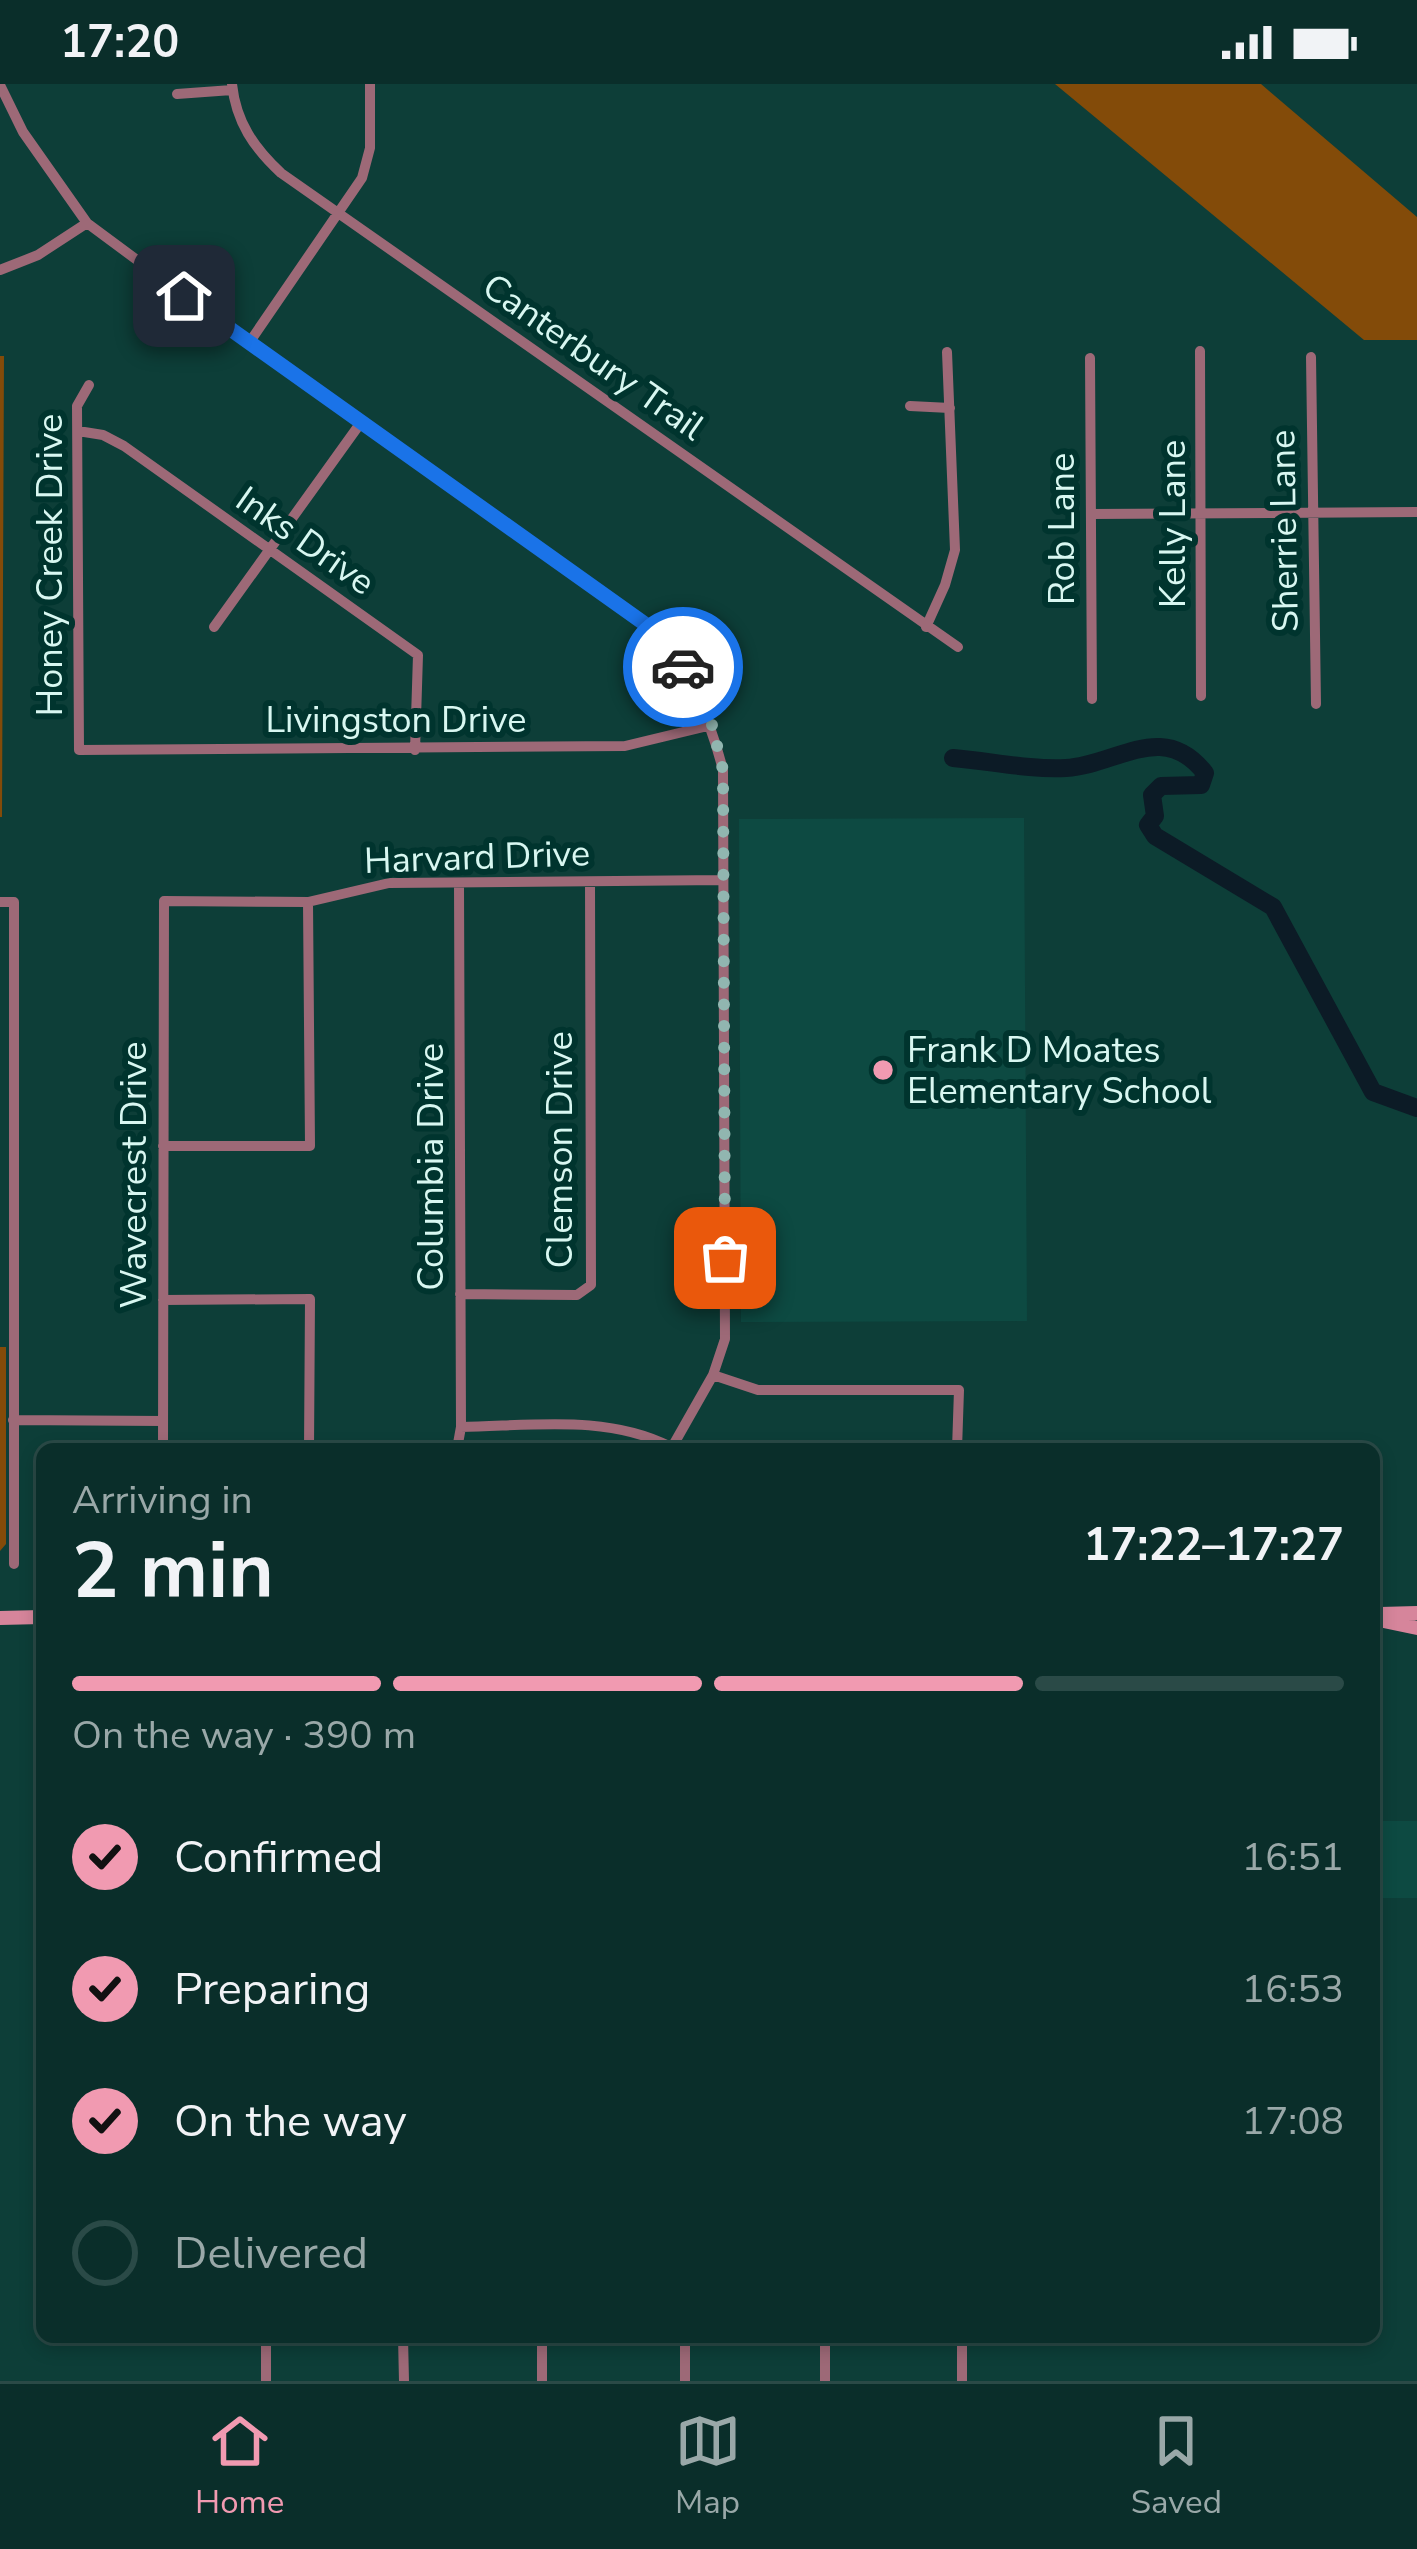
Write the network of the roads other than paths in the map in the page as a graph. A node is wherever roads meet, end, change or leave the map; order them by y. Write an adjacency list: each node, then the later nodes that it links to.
1 (370, 84): 5 (street)
2 (0, 86): 6 (street)
3 (232, 87): 4 (street); 5 (street, Canterbury Trail)
4 (177, 94)
5 (339, 215): 8 (street); 24 (street, Canterbury Trail)
6 (88, 223): 7 (street); 8 (street)
7 (0, 270)
8 (249, 344): 16 (street)
9 (1200, 351): 18 (street, Kelly Lane)
10 (947, 352): 15 (street)
11 (1311, 357): 19 (street, Sherrie Lane)
12 (1090, 358): 21 (street, Rob Lane)
13 (89, 385): 17 (street, Honey Creek Drive)
14 (910, 406): 15 (street)
15 (950, 408): 24 (street)
16 (362, 421): 22 (street); 29 (street)
17 (78, 430): 22 (street, Inks Drive); 30 (street, Honey Creek Drive)
18 (1204, 512): 19 (street); 21 (street); 26 (street, Kelly Lane)
19 (1312, 512): 20 (street); 28 (street, Sherrie Lane)
20 (1417, 512)
21 (1091, 514): 27 (street, Rob Lane)
22 (268, 550): 23 (street); 31 (street, Inks Drive)
23 (214, 627)
24 (926, 628): 25 (street, Canterbury Trail)
25 (958, 647)
26 (1201, 696)
27 (1092, 699)
28 (1316, 704)
29 (712, 725): 31 (street, Livingston Drive); 32 (street)
30 (79, 750): 31 (street, Livingston Drive)
31 (415, 750)
32 (723, 880): 33 (street, Harvard Drive); 42 (street)
33 (590, 882): 34 (street, Harvard Drive); 39 (street, Clemson Drive)
34 (459, 884): 37 (street, Harvard Drive); 39 (street, Columbia Drive)
35 (164, 901): 37 (street, Harvard Drive); 38 (street, Wavecrest Drive)
36 (0, 902): 41 (street)
37 (308, 902): 38 (street)
38 (163, 1146): 40 (street, Wavecrest Drive)
39 (460, 1294): 45 (street, Columbia Drive)
40 (163, 1300): 44 (street, Wavecrest Drive); 47 (street)
41 (6, 1338): 43 (street)
42 (713, 1375): 50 (street); 51 (street)
43 (13, 1420): 44 (street); 52 (street)
44 (163, 1421): 46 (street, Wavecrest Drive)
45 (461, 1427): 48 (street, Columbia Drive); 49 (street)
46 (163, 1443)
47 (310, 1443)
48 (459, 1443)
49 (662, 1443)
50 (674, 1443)
51 (957, 1443)
52 (14, 1564)
53 (1417, 1613): 54 (main road)
54 (1380, 1616)
55 (36, 1617): 56 (main road)
56 (0, 1618)
57 (1380, 1618): 58 (main road)
58 (1417, 1628)
59 (266, 2343): 65 (street)
60 (403, 2343): 66 (street)
61 (542, 2343): 67 (street)
62 (685, 2343): 68 (street)
63 (825, 2343): 69 (street)
64 (962, 2343): 70 (street)
65 (266, 2381)
66 (404, 2381)
67 (542, 2381)
68 (685, 2381)
69 (825, 2381)
70 (962, 2381)

